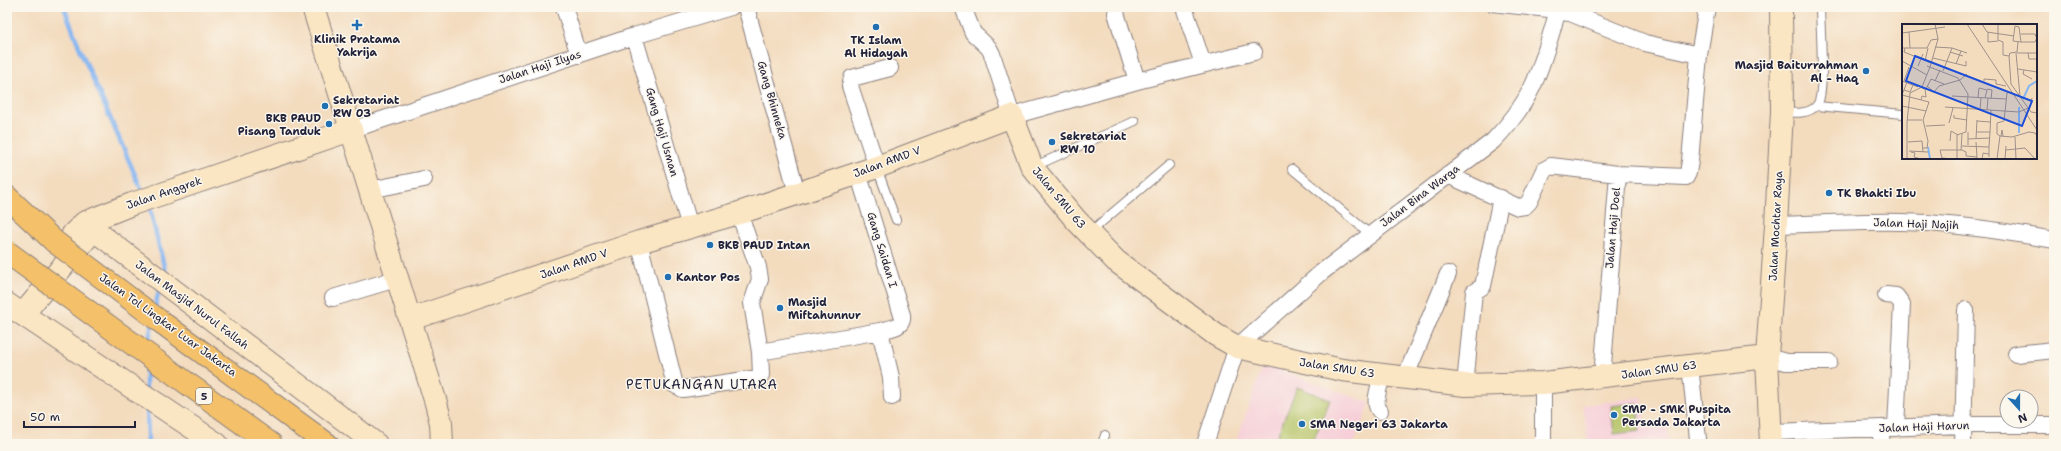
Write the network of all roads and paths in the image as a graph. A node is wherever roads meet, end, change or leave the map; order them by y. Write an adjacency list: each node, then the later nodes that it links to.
1 (313, 7): 25 (street)
2 (564, 7): 15 (street)
3 (746, 7): 34 (street, Gang Bhinneka)
4 (963, 7): 23 (street)
5 (1118, 7): 19 (street)
6 (1184, 7): 17 (street)
7 (1491, 7): 12 (lane)
8 (1707, 7): 16 (street, Jalan Haji Doel)
9 (1781, 7): 21 (street, Jalan Mochtar Raya)
10 (1820, 7): 20 (lane)
11 (727, 8): 13 (street, Jalan Haji Ilyas)
12 (1559, 13): 16 (street); 31 (street, Jalan Bina Warga)
13 (634, 36): 15 (street, Jalan Haji Ilyas); 41 (street, Gang Haji Usman)
14 (1254, 52): 17 (street)
15 (578, 55): 25 (street, Jalan Haji Ilyas)
16 (1699, 55): 30 (street, Jalan Haji Doel)
17 (1203, 64): 19 (street)
18 (890, 68): 29 (street, Gang Saidan I)
19 (1137, 81): 23 (street)
20 (1817, 106): 21 (lane); 22 (lane)
21 (1782, 112): 40 (street, Jalan Mochtar Raya)
22 (1902, 114)
23 (1012, 116): 27 (street, Jalan SMU 63); 29 (street, Jalan AMD V)
24 (1136, 121): 27 (lane)
25 (351, 130): 33 (street); 52 (street, Jalan Anggrek)
26 (1169, 165): 42 (lane)
27 (1032, 167): 42 (street, Jalan SMU 63)
28 (1292, 169): 43 (lane)
29 (867, 170): 34 (street, Jalan AMD V); 39 (lane); 55 (street, Gang Saidan I)
30 (1618, 174): 36 (street); 65 (street, Jalan Haji Doel)
31 (1448, 175): 36 (street); 43 (street, Jalan Bina Warga)
32 (424, 179): 33 (street)
33 (370, 190): 49 (street)
34 (797, 193): 38 (street, Jalan AMD V)
35 (7, 197): 45 (highway)
36 (1501, 198): 67 (street)
37 (7, 209): 45 (highway, Jalan Tol Lingkar Luar Jakarta)
38 (739, 213): 41 (street, Jalan AMD V); 58 (street)
39 (896, 220)
40 (1776, 225): 44 (street, Jalan Haji Najih); 60 (street, Jalan Mochtar Raya)
41 (690, 227): 46 (street, Jalan AMD V)
42 (1089, 233): 56 (street, Jalan SMU 63)
43 (1370, 234): 56 (street, Jalan Bina Warga)
44 (2054, 240)
45 (55, 242): 78 (highway, Jalan Tol Lingkar Luar Jakarta, bridge)
46 (639, 242): 54 (street, Jalan AMD V); 58 (street)
47 (7, 252): 77 (highway, 5, bridge)
48 (1448, 274): 64 (street)
49 (398, 278): 51 (street); 54 (street)
50 (1886, 295): 72 (street)
51 (333, 298)
52 (14, 308): 76 (street); 79 (street, Jalan Masjid Nurul Fallah)
53 (1966, 310): 71 (street)
54 (411, 319): 80 (street)
55 (880, 331): 58 (street); 68 (street)
56 (1237, 347): 63 (street, Jalan SMU 63); 82 (street)
57 (2054, 350): 59 (street)
58 (760, 352)
59 (2016, 354)
60 (1767, 357): 61 (street); 62 (street, Jalan SMU 63); 74 (street, Jalan Mochtar Raya)
61 (1829, 362)
62 (1690, 366): 65 (street, Jalan SMU 63); 75 (street)
63 (1382, 375): 64 (street, Jalan SMU 63); 69 (street)
64 (1405, 378): 67 (street, Jalan SMU 63)
65 (1602, 378): 66 (street, Jalan SMU 63)
66 (1543, 383): 67 (street, Jalan SMU 63); 83 (street)
67 (1465, 385)
68 (892, 397)
69 (1380, 412)
70 (2054, 425): 71 (street, Jalan Haji Harun)
71 (1963, 426): 72 (street, Jalan Haji Harun); 84 (street)
72 (1886, 434): 74 (street, Jalan Haji Harun)
73 (1105, 435): 81 (lane)
74 (1771, 438)
75 (1698, 439)
76 (216, 444)
77 (271, 444)
78 (327, 444)
79 (376, 444)
80 (442, 444)
81 (1102, 444)
82 (1205, 444)
83 (1543, 444)
84 (1963, 444)

